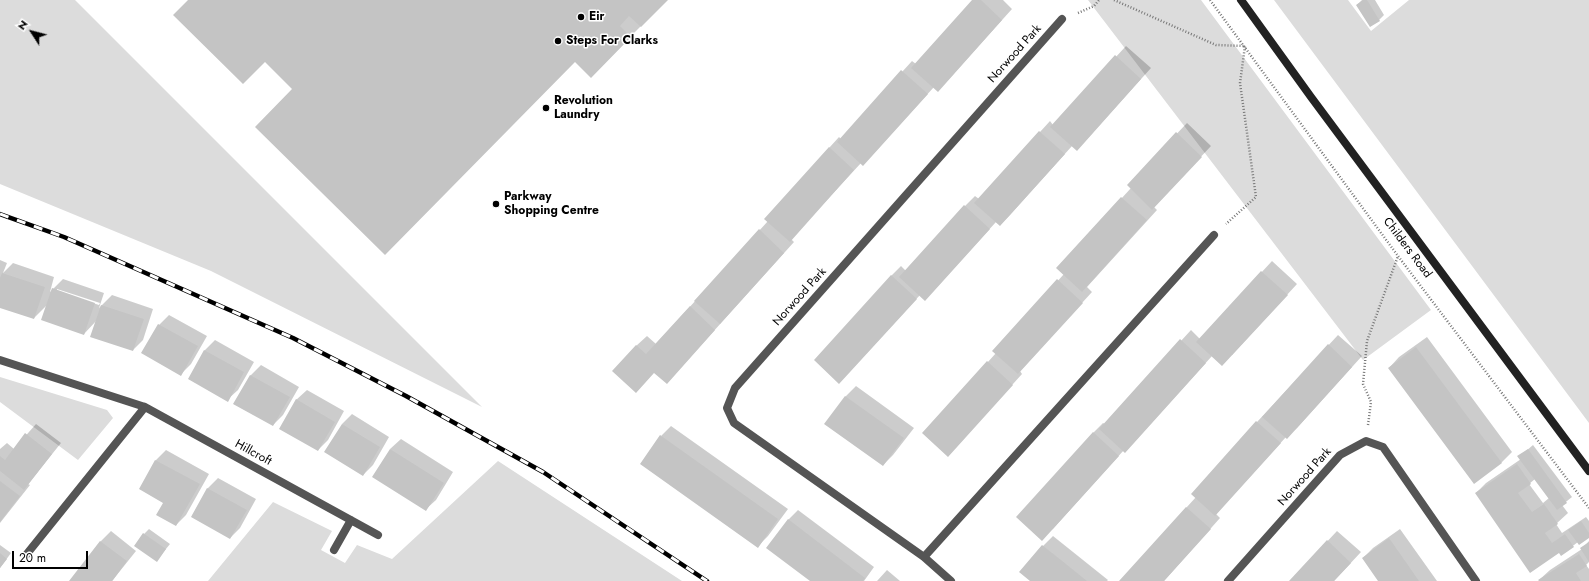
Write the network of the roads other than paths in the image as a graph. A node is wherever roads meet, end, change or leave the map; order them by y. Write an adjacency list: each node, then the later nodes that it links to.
1 (1241, 0): 6 (main road, Childers Road)
2 (1062, 19): 11 (street, Norwood Park)
3 (1214, 235): 11 (street)
4 (0, 360): 5 (street, Hillcroft)
5 (145, 407): 7 (street, Hillcroft); 10 (street)
6 (1589, 471)
7 (351, 520): 8 (street, Hillcroft); 9 (street)
8 (378, 535)
9 (334, 550)
10 (26, 555)
11 (924, 557): 12 (street, Norwood Park)
12 (951, 581)
13 (1228, 581): 14 (street, Norwood Park)
14 (1476, 581)

